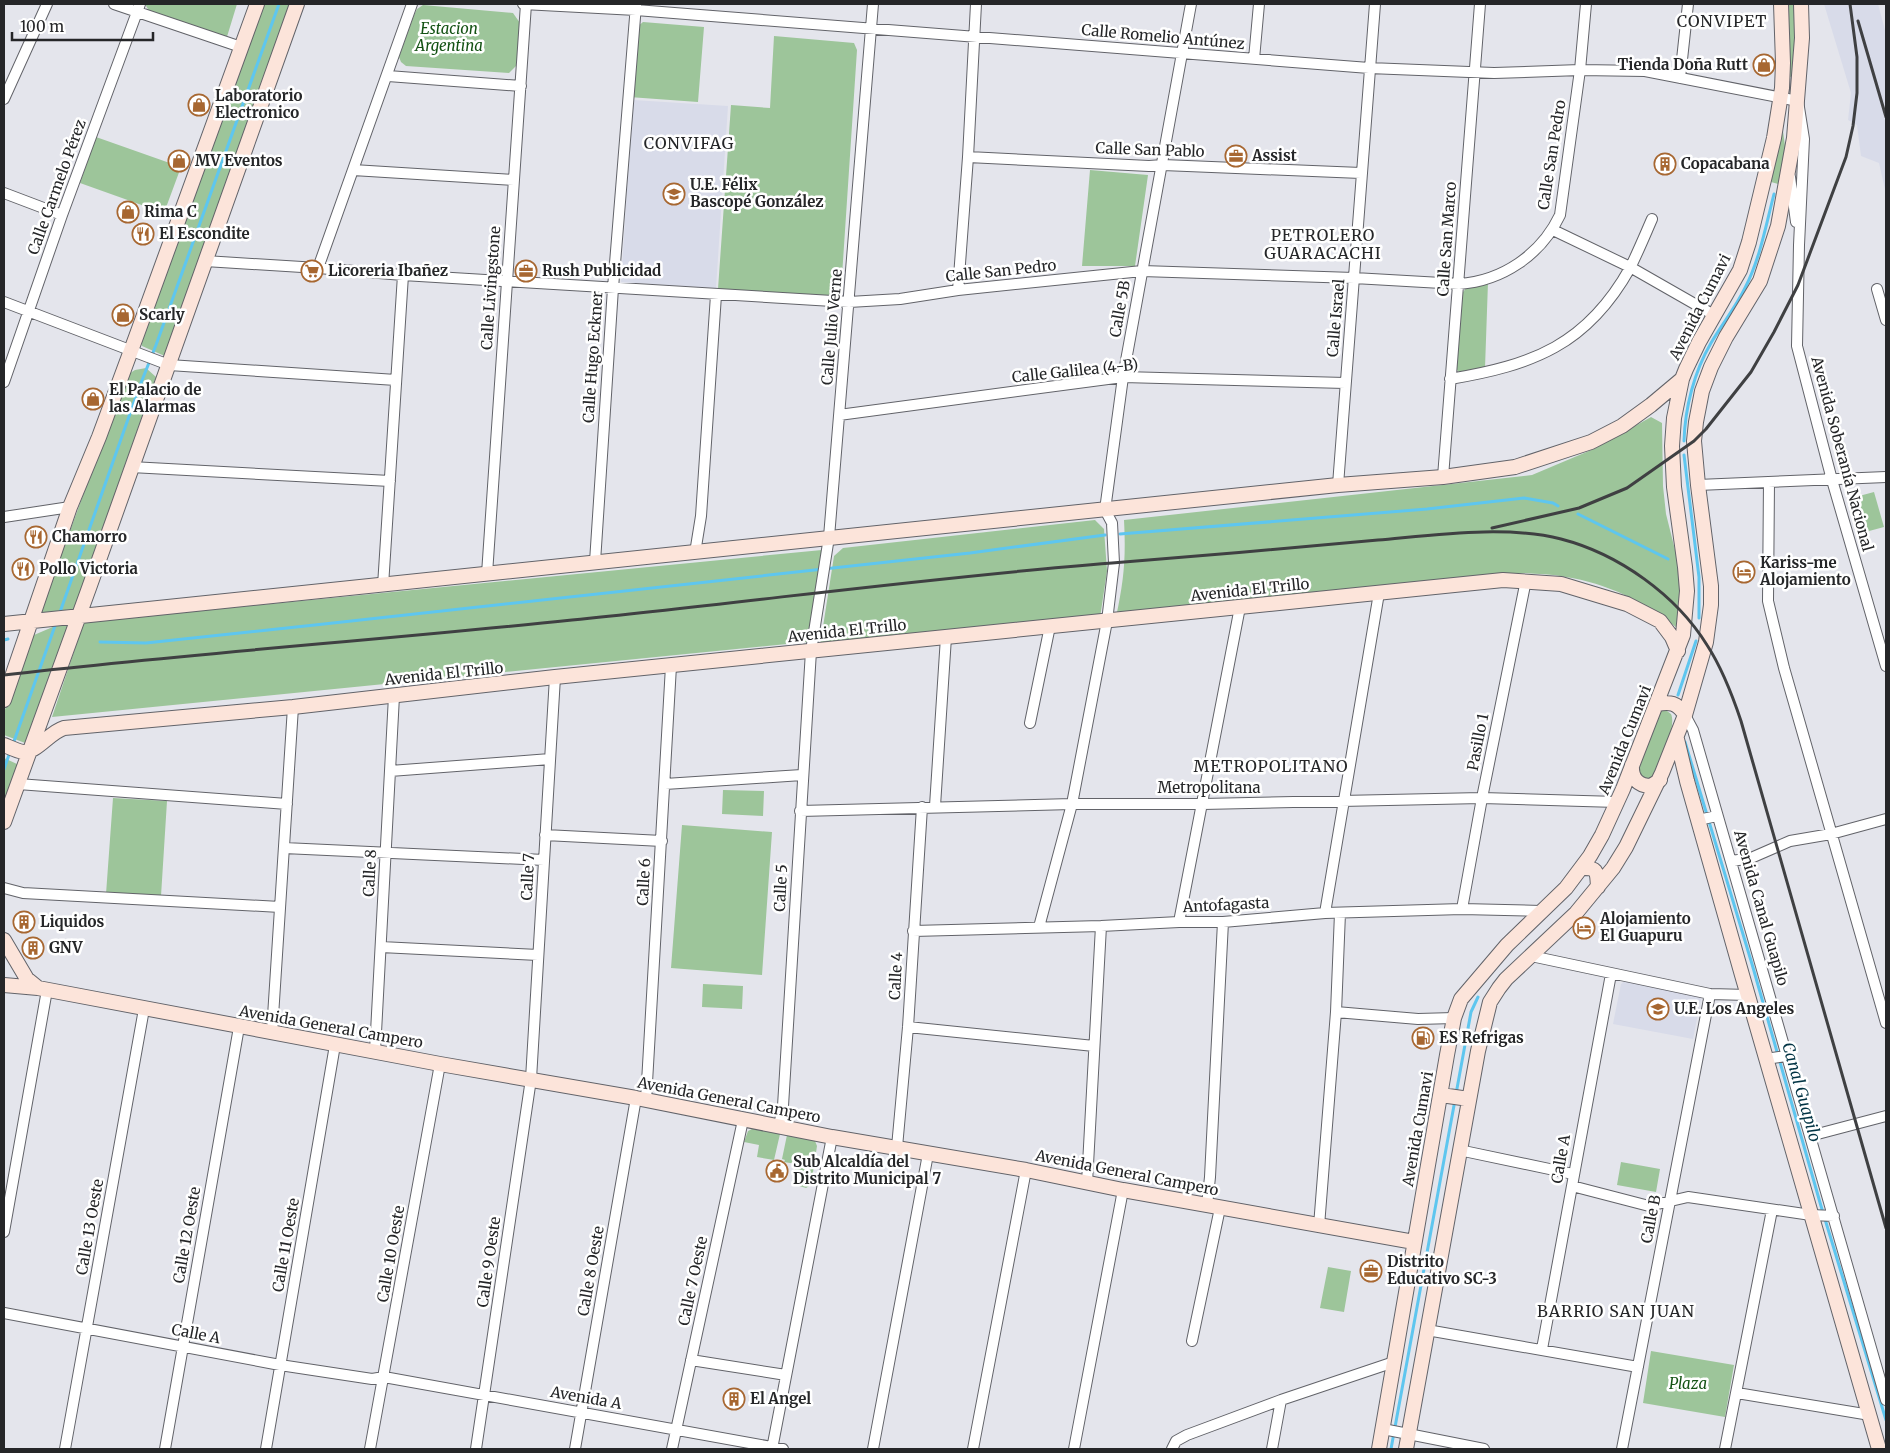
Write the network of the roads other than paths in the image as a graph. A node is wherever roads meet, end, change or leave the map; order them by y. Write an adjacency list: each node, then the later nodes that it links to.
1 (47, 4): 31 (street)
2 (114, 4): 18 (street)
3 (257, 4): 21 (main road)
4 (297, 4): 46 (main road)
5 (412, 4): 27 (street)
6 (525, 4): 17 (street, Calle Romelio Antúnez); 29 (street, Calle Livingstone)
7 (873, 4): 19 (street, Calle Julio Verne)
8 (976, 4): 20 (street)
9 (1190, 4): 22 (street, Calle 5B)
10 (1259, 4): 23 (street)
11 (1375, 4): 24 (street, Calle Israel)
12 (1480, 4): 26 (street, Calle San Marco)
13 (1586, 4): 25 (street, Calle San Pedro)
14 (1688, 4): 28 (street)
15 (1781, 4): 30 (main road, Avenida Cumavi)
16 (1801, 4): 32 (main road, Avenida Cumavi)
17 (636, 7): 19 (street, Calle Romelio Antúnez); 54 (street, Calle Hugo Eckner)
18 (139, 8): 21 (street); 42 (street, Calle Carmelo Pérez)
19 (871, 29): 20 (street, Calle Romelio Antúnez); 59 (street, Calle Julio Verne)
20 (974, 37): 22 (street, Calle Romelio Antúnez); 33 (street)
21 (241, 47): 63 (main road)
22 (1182, 54): 23 (street, Calle Romelio Antúnez); 34 (street, Calle 5B)
23 (1254, 59): 24 (street, Calle Romelio Antúnez)
24 (1369, 68): 26 (street, Calle Romelio Antúnez); 37 (street, Calle Israel)
25 (1580, 70): 26 (street, Calle Romelio Antúnez); 28 (street, Calle Romelio Antúnez); 44 (street, Calle San Pedro)
26 (1474, 72): 53 (street, Calle San Marco)
27 (388, 76): 29 (street); 36 (street)
28 (1680, 78): 30 (street, Calle Romelio Antúnez)
29 (521, 86): 38 (street, Calle Livingstone)
30 (1780, 98): 32 (street, Calle Romelio Antúnez); 39 (main road, Avenida Cumavi)
31 (4, 99)
32 (1798, 101): 35 (main road, Avenida Cumavi); 45 (street, Avenida Soberanía Nacional)
33 (968, 157): 34 (street, Calle San Pablo); 56 (street)
34 (1163, 165): 37 (street, Calle San Pablo); 49 (street, Calle 5B)
35 (1789, 169): 41 (main road, Avenida Cumavi); 45 (street, Avenida Soberanía Nacional)
36 (353, 170): 38 (street); 48 (street)
37 (1361, 173): 51 (street, Calle Israel)
38 (514, 180): 52 (street, Calle Livingstone)
39 (1762, 190): 41 (main road); 61 (main road, Avenida Cumavi)
40 (4, 193): 42 (street)
41 (1784, 198): 78 (main road, Avenida Cumavi)
42 (62, 215): 60 (street, Calle Carmelo Pérez)
43 (1652, 219): 47 (street)
44 (1553, 230): 47 (street); 53 (street, Calle San Pedro)
45 (1798, 245): 75 (street, Avenida Soberanía Nacional)
46 (205, 261): 48 (street, Calle San Pedro); 64 (main road)
47 (1630, 267): 61 (street); 67 (street)
48 (318, 268): 50 (street, Calle San Pedro)
49 (1142, 272): 51 (street, Calle San Pedro); 56 (street, Calle San Pedro); 65 (street, Calle 5B)
50 (403, 275): 52 (street, Calle San Pedro); 68 (street)
51 (1354, 278): 53 (street, Calle San Pedro); 70 (street, Calle Israel)
52 (507, 280): 54 (street, Calle San Pedro); 86 (street, Calle Livingstone)
53 (1459, 284): 67 (street, Calle San Marco)
54 (613, 288): 57 (street, Calle San Pedro); 85 (street, Calle Hugo Eckner)
55 (1877, 289): 62 (street)
56 (958, 290): 59 (street, Calle San Pedro)
57 (716, 295): 59 (street, Calle San Pedro); 84 (street)
58 (4, 302): 60 (street)
59 (849, 302): 71 (street, Calle Julio Verne)
60 (29, 311): 63 (street); 69 (street, Calle Carmelo Pérez)
61 (1714, 315): 66 (main road, Avenida Cumavi)
62 (1886, 320)
63 (136, 353): 64 (street); 80 (main road)
64 (165, 363): 68 (street); 72 (main road)
65 (1124, 377): 70 (street, Calle Galilea (4-B)); 71 (street, Calle Galilea (4-B)); 81 (street, Calle 5B)
66 (1682, 378): 73 (main road); 100 (main road, Avenida Cumavi)
67 (1450, 379): 73 (street, Calle San Marco)
68 (396, 380): 76 (street)
69 (4, 382)
70 (1345, 383): 79 (street, Calle Israel)
71 (840, 415): 83 (street, Calle Julio Verne)
72 (131, 467): 76 (street); 89 (main road)
73 (1443, 477): 79 (main road)
74 (1886, 477): 75 (street)
75 (1832, 480): 77 (street); 102 (street, Avenida Soberanía Nacional)
76 (390, 481): 88 (street)
77 (1769, 482): 78 (street); 134 (street)
78 (1698, 484): 108 (main road, Avenida Cumavi)
79 (1338, 486): 81 (main road)
80 (70, 507): 82 (street); 94 (main road)
81 (1105, 510): 83 (main road); 95 (street, Calle 5B)
82 (4, 517)
83 (829, 540): 84 (main road); 99 (street, Calle Julio Verne)
84 (695, 552): 85 (main road)
85 (595, 562): 86 (main road)
86 (486, 574): 88 (main road)
87 (1526, 580): 90 (main road, Avenida El Trillo); 100 (main road, Avenida El Trillo); 121 (street, Pasillo 1)
88 (382, 586): 92 (main road)
89 (89, 588): 92 (main road); 93 (main road)
90 (1379, 593): 91 (main road, Avenida El Trillo); 122 (street)
91 (1240, 607): 95 (main road, Avenida El Trillo); 126 (street)
92 (107, 613): 93 (main road)
93 (75, 616): 94 (main road); 112 (main road)
94 (38, 620): 96 (main road); 105 (main road)
95 (1107, 621): 97 (main road, Avenida El Trillo); 125 (street, Calle 5B)
96 (4, 624)
97 (1050, 626): 98 (main road, Avenida El Trillo); 109 (street)
98 (946, 637): 99 (main road, Avenida El Trillo); 127 (street)
99 (811, 651): 101 (main road, Avenida El Trillo); 116 (street, Calle 5)
100 (1678, 651): 106 (main road, Avenida Cumavi)
101 (671, 666): 103 (main road, Avenida El Trillo); 119 (street, Calle 6)
102 (1886, 666)
103 (555, 677): 104 (main road, Avenida El Trillo); 113 (street, Calle 7)
104 (394, 696): 107 (main road, Avenida El Trillo); 115 (street, Calle 8)
105 (4, 700)
106 (1657, 704): 108 (main road); 114 (main road, Avenida Cumavi)
107 (293, 707): 112 (main road, Avenida El Trillo); 124 (street)
108 (1685, 714): 110 (main road, Avenida Cumavi); 130 (street, Avenida Canal Guapilo)
109 (1030, 723)
110 (1676, 738): 117 (main road); 120 (main road, Avenida Cumavi)
111 (4, 745): 112 (main road)
112 (26, 751): 118 (main road)
113 (550, 759): 115 (street); 135 (street, Calle 7)
114 (1632, 765): 120 (main road); 123 (main road, Avenida Cumavi)
115 (390, 771): 138 (street, Calle 8)
116 (802, 775): 119 (street); 129 (street, Calle 5)
117 (1687, 781): 120 (main road); 132 (main road)
118 (18, 784): 124 (street); 133 (main road)
119 (665, 784): 136 (street, Calle 6)
120 (1656, 784): 142 (main road, Avenida Cumavi)
121 (1482, 798): 122 (street, Metropolitana); 123 (street, Metropolitana); 145 (street, Pasillo 1)
122 (1344, 802): 126 (street, Metropolitana); 147 (street)
123 (1617, 802): 141 (main road, Avenida Cumavi)
124 (287, 804): 137 (street)
125 (1072, 804): 126 (street, Metropolitana); 127 (street, Metropolitana); 152 (street, Calle 5B)
126 (1202, 804): 149 (street)
127 (935, 806): 128 (street, Metropolitana)
128 (922, 807): 129 (street, Metropolitana); 153 (street, Calle 4)
129 (800, 811): 184 (street, Calle 5)
130 (1716, 816): 132 (street); 140 (street, Avenida Canal Guapilo)
131 (1886, 819): 134 (street)
132 (1699, 820): 164 (main road)
133 (4, 822)
134 (1831, 834): 140 (street); 168 (street)
135 (546, 835): 136 (street); 139 (street, Calle 7)
136 (662, 840): 181 (street, Calle 6)
137 (284, 848): 138 (street); 144 (street)
138 (386, 852): 139 (street); 155 (street, Calle 8)
139 (544, 860): 156 (street, Calle 7)
140 (1732, 861): 175 (street, Avenida Canal Guapilo)
141 (1581, 868): 142 (main road); 146 (main road, Avenida Cumavi)
142 (1598, 887): 157 (main road, Avenida Cumavi)
143 (4, 888): 144 (street)
144 (280, 907): 171 (street)
145 (1462, 909): 146 (street, Antofagasta); 148 (street, Antofagasta)
146 (1541, 911): 159 (main road, Avenida Cumavi)
147 (1325, 913): 148 (street, Antofagasta); 150 (street, Antofagasta)
148 (1340, 913): 166 (street)
149 (1179, 922): 150 (street, Antofagasta); 151 (street, Antofagasta)
150 (1223, 922): 196 (street)
151 (1101, 926): 152 (street, Antofagasta); 173 (street)
152 (1039, 927): 153 (street, Antofagasta)
153 (913, 931): 170 (street, Calle 4)
154 (4, 940): 162 (main road)
155 (381, 947): 156 (street); 174 (street, Calle 8)
156 (538, 955): 178 (street, Calle 7)
157 (1531, 956): 158 (street); 161 (main road, Avenida Cumavi)
158 (1611, 974): 163 (street); 191 (street, Calle A)
159 (1480, 976): 161 (main road); 167 (main road, Avenida Cumavi)
160 (4, 985): 162 (main road, Avenida General Campero)
161 (1499, 988): 180 (main road, Avenida Cumavi)
162 (43, 989): 165 (main road, Avenida General Campero); 201 (street)
163 (1710, 994): 164 (street); 195 (street, Calle B)
164 (1748, 995): 176 (main road)
165 (144, 1009): 169 (main road, Avenida General Campero); 204 (street, Calle 13 Oeste)
166 (1336, 1012): 167 (street); 200 (street)
167 (1454, 1018): 179 (main road, Avenida Cumavi)
168 (1886, 1023)
169 (239, 1027): 171 (main road, Avenida General Campero); 207 (street, Calle 12 Oeste)
170 (908, 1027): 173 (street); 187 (street, Calle 4)
171 (272, 1032): 172 (main road, Avenida General Campero)
172 (335, 1045): 174 (main road, Avenida General Campero); 211 (street, Calle 11 Oeste)
173 (1094, 1046): 192 (street)
174 (375, 1051): 177 (main road, Avenida General Campero)
175 (1785, 1056): 176 (street); 185 (street, Avenida Canal Guapilo)
176 (1768, 1058): 198 (main road)
177 (440, 1064): 178 (main road, Avenida General Campero); 214 (street, Calle 10 Oeste)
178 (531, 1079): 181 (main road, Avenida General Campero); 216 (street, Calle 9 Oeste)
179 (1444, 1095): 180 (main road); 202 (main road, Avenida Cumavi)
180 (1466, 1098): 188 (main road, Avenida Cumavi)
181 (641, 1099): 183 (main road, Avenida General Campero); 219 (street, Calle 8 Oeste)
182 (1886, 1116): 185 (street)
183 (743, 1120): 184 (main road, Avenida General Campero); 209 (street, Calle 7 Oeste)
184 (779, 1126): 186 (main road, Avenida General Campero)
185 (1810, 1136): 199 (street, Avenida Canal Guapilo)
186 (832, 1138): 187 (main road, Avenida General Campero); 213 (street)
187 (897, 1147): 189 (main road, Avenida General Campero)
188 (1459, 1150): 191 (street); 205 (main road, Avenida Cumavi)
189 (928, 1154): 190 (main road, Avenida General Campero); 231 (street)
190 (1026, 1170): 192 (main road, Avenida General Campero); 232 (street)
191 (1573, 1174): 193 (street, Calle A)
192 (1087, 1183): 194 (main road, Avenida General Campero)
193 (1572, 1186): 195 (street); 208 (street, Calle A)
194 (1123, 1190): 196 (main road, Avenida General Campero); 233 (street)
195 (1669, 1202): 197 (street); 212 (street, Calle B)
196 (1213, 1206): 200 (main road, Avenida General Campero); 206 (street)
197 (1772, 1210): 198 (street); 215 (street)
198 (1813, 1215): 199 (street); 220 (main road)
199 (1832, 1216): 218 (street, Avenida Canal Guapilo)
200 (1319, 1226): 202 (main road, Avenida General Campero)
201 (4, 1232)
202 (1414, 1242): 210 (main road, Avenida Cumavi)
203 (4, 1313): 204 (street, Calle A)
204 (87, 1329): 207 (street, Calle A); 223 (street, Calle 13 Oeste)
205 (1427, 1330): 208 (street); 222 (main road, Avenida Cumavi)
206 (1192, 1341)
207 (182, 1347): 211 (street, Calle A); 224 (street, Calle 12 Oeste)
208 (1542, 1349): 212 (street)
209 (691, 1360): 213 (street); 221 (street, Calle 7 Oeste)
210 (1394, 1362): 217 (street); 222 (main road, Avenida Cumavi)
211 (280, 1366): 214 (street, Calle A); 225 (street, Calle 11 Oeste)
212 (1638, 1367): 239 (street, Calle B)
213 (786, 1375): 230 (street)
214 (384, 1377): 216 (street, Avenida A); 226 (street, Calle 10 Oeste)
215 (1737, 1393): 220 (street); 240 (street)
216 (485, 1395): 219 (street, Avenida A); 227 (street, Calle 9 Oeste)
217 (1281, 1400): 234 (street); 235 (street)
218 (1886, 1400)
219 (582, 1412): 221 (street, Avenida A); 228 (street, Calle 8 Oeste)
220 (1870, 1415): 241 (main road)
221 (676, 1430): 229 (street, Calle 7 Oeste); 230 (street, Avenida A)
222 (1396, 1431): 236 (main road, Avenida Cumavi); 237 (main road, Avenida Cumavi); 238 (street)
223 (65, 1449)
224 (165, 1449)
225 (266, 1449)
226 (370, 1449)
227 (476, 1449)
228 (575, 1449)
229 (672, 1449)
230 (776, 1449)
231 (873, 1449)
232 (973, 1449)
233 (1074, 1449)
234 (1172, 1449)
235 (1272, 1449)
236 (1379, 1449)
237 (1406, 1449)
238 (1484, 1449)
239 (1622, 1449)
240 (1725, 1449)
241 (1879, 1449)

